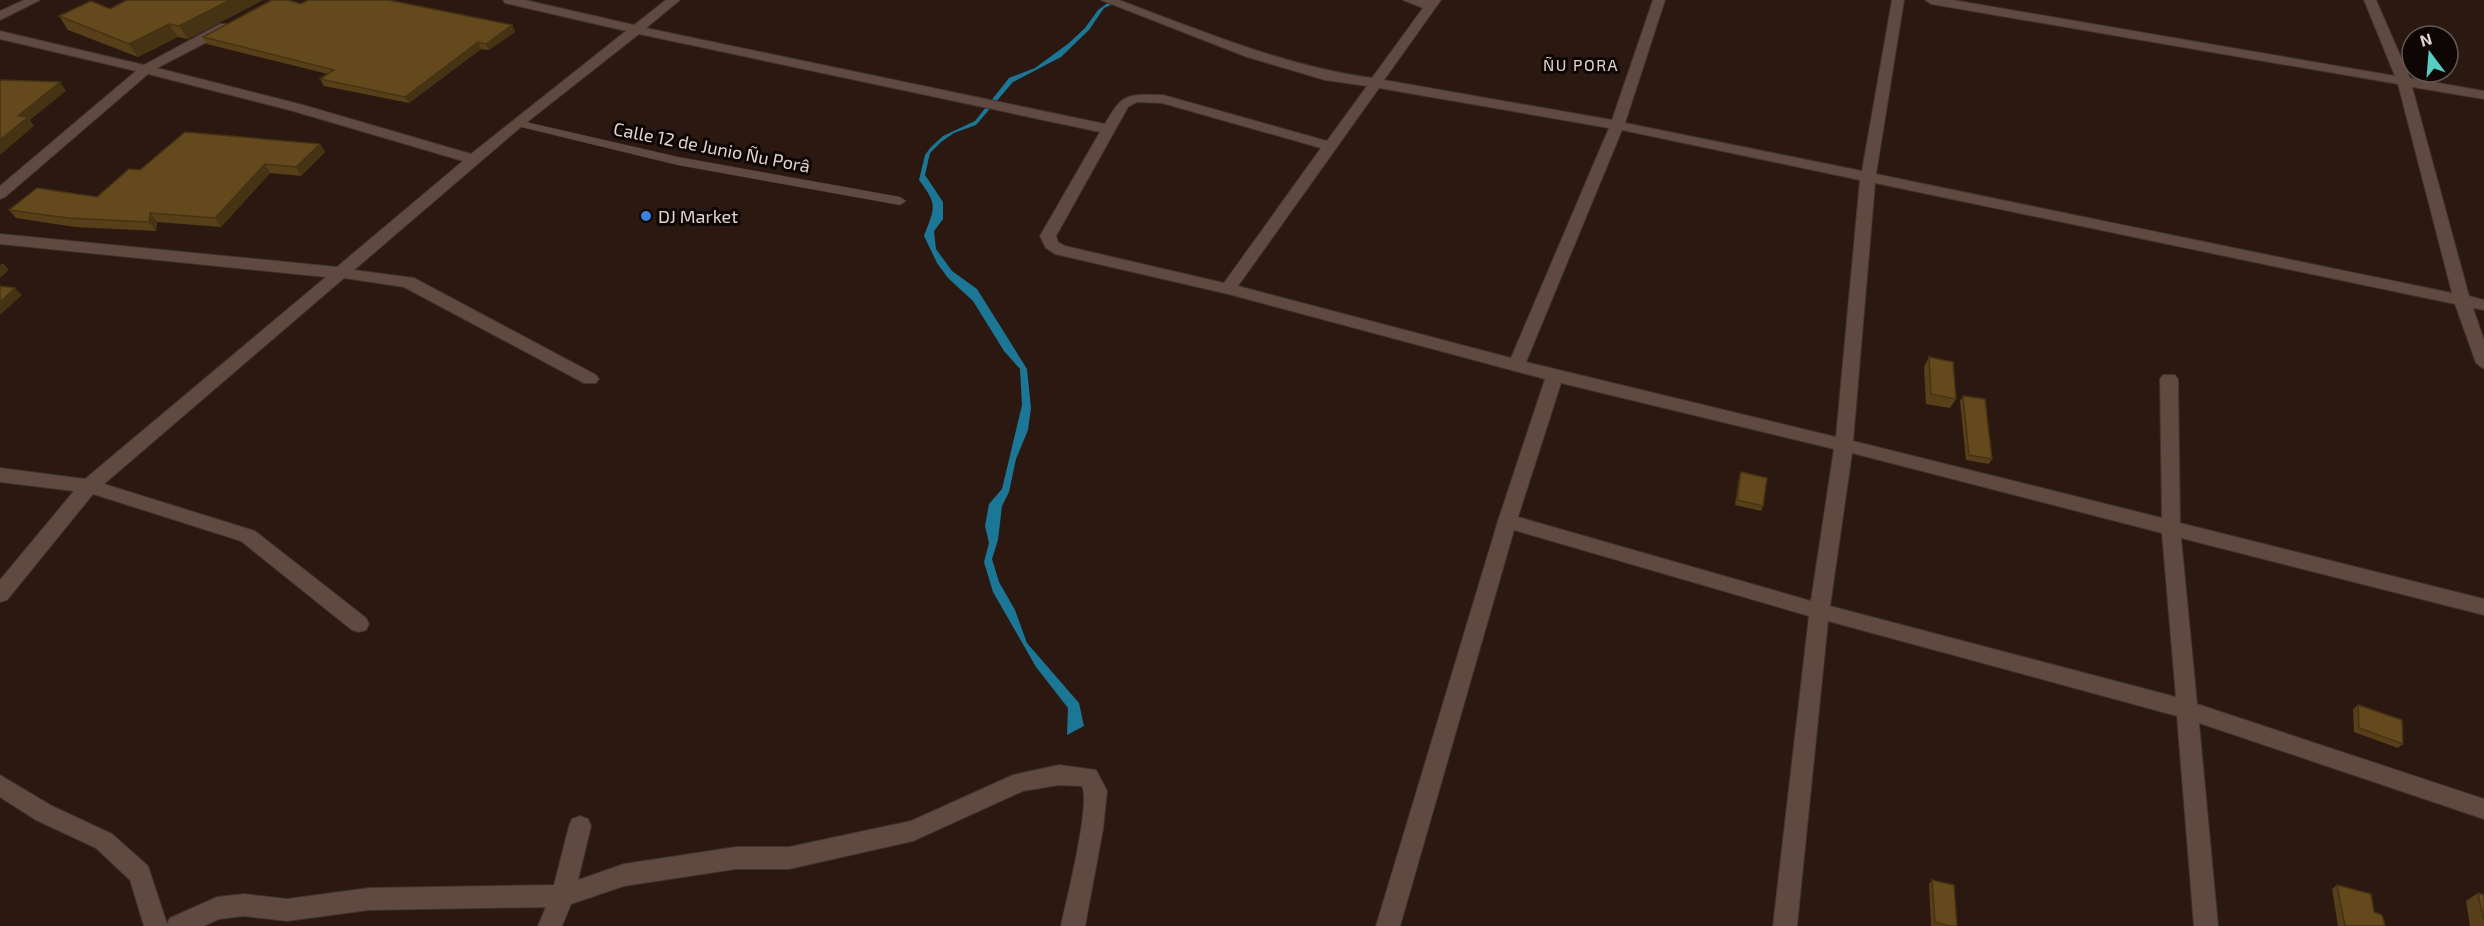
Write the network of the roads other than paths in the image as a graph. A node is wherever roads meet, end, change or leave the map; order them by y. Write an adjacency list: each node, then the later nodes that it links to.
1 (34, 0): 11 (street)
2 (509, 0): 13 (street)
3 (674, 0): 13 (street)
4 (1107, 0): 18 (street)
5 (1409, 0): 10 (street)
6 (1659, 0): 23 (street)
7 (1898, 0): 27 (street)
8 (1931, 0): 17 (street)
9 (2370, 0): 16 (street)
10 (1432, 3): 18 (street)
11 (0, 16)
12 (236, 21): 15 (street)
13 (638, 30): 22 (street); 24 (street)
14 (0, 35): 15 (street)
15 (146, 69): 26 (street); 28 (street)
16 (2400, 71)
17 (2400, 80)
18 (1374, 84): 23 (street); 25 (street)
19 (2405, 84): 33 (street)
20 (2422, 84): 21 (street)
21 (2484, 94)
22 (517, 123): 26 (street); 29 (lane, Calle 12 de Junio Ñu Porâ)
23 (1617, 126): 27 (street); 36 (street)
24 (1108, 129): 25 (street); 32 (street)
25 (1329, 146): 32 (street)
26 (475, 160): 31 (street)
27 (1868, 178): 33 (street); 40 (street)
28 (0, 194)
29 (900, 201)
30 (0, 239): 31 (street)
31 (341, 273): 38 (street); 42 (street)
32 (1228, 289): 36 (street)
33 (2462, 301): 34 (street); 35 (street)
34 (2484, 305)
35 (2484, 363)
36 (1516, 366): 37 (street)
37 (1555, 376): 40 (street); 43 (street)
38 (590, 379)
39 (2169, 379): 44 (street)
40 (1844, 445): 44 (street); 47 (street)
41 (0, 475): 42 (street)
42 (89, 486): 45 (street); 48 (street)
43 (1507, 521): 47 (street); 58 (street)
44 (2171, 528): 46 (street); 49 (street)
45 (0, 594)
46 (2484, 607)
47 (1819, 611): 49 (street); 59 (street)
48 (359, 624)
49 (2185, 709): 51 (street); 60 (street)
50 (0, 785): 54 (street)
51 (2484, 809)
52 (580, 826): 53 (street)
53 (563, 896): 55 (street); 56 (street); 57 (street)
54 (156, 926)
55 (178, 926)
56 (550, 926)
57 (1073, 926)
58 (1388, 926)
59 (1785, 926)
60 (2206, 926)

